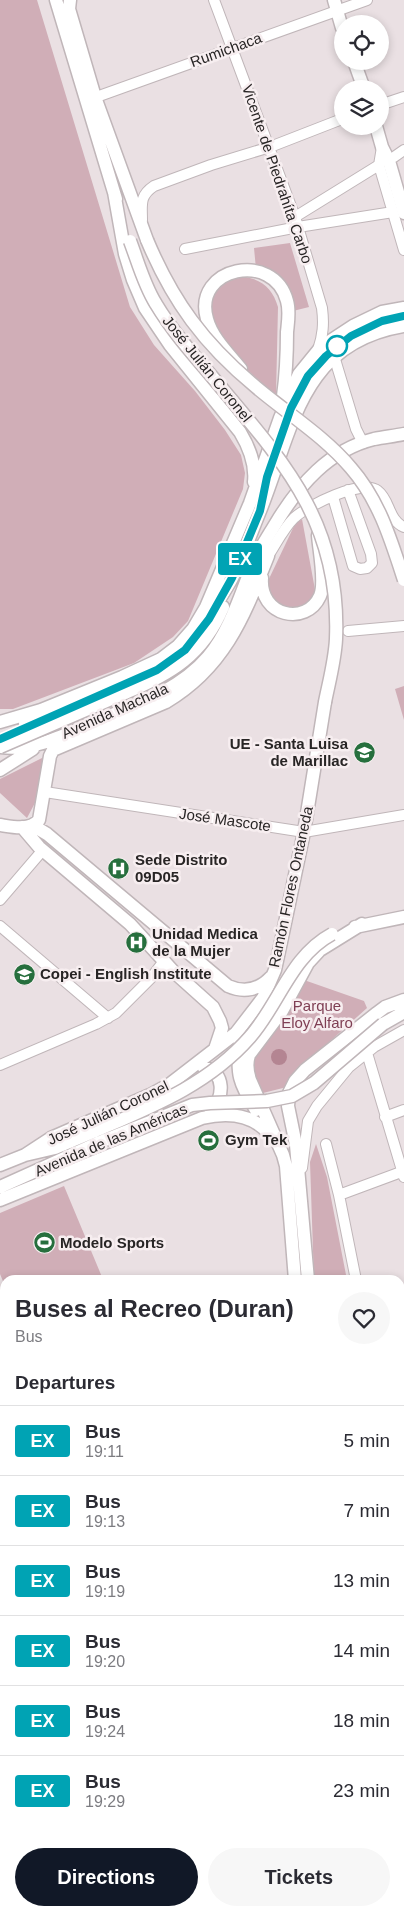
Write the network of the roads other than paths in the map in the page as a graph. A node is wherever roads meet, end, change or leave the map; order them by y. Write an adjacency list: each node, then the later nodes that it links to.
1 (56, 0): 8 (main road, José Julián Coronel)
2 (70, 0): 8 (main road, José Julián Coronel)
3 (215, 0): 6 (street, Vicente de Piedrahíta Carbo)
4 (367, 0): 5 (street, Rumichaca)
5 (335, 5): 6 (street, Rumichaca)
6 (232, 48): 8 (street, Rumichaca); 12 (street, Vicente de Piedrahíta Carbo)
7 (404, 97): 9 (street)
8 (91, 99): 17 (main road, José Julián Coronel); 20 (main road, José Julián Coronel)
9 (389, 102)
10 (334, 122): 12 (street)
11 (379, 135): 13 (main road)
12 (270, 147): 19 (street, Vicente de Piedrahíta Carbo); 20 (street)
13 (382, 147): 16 (street); 18 (main road)
14 (404, 150): 15 (street)
15 (394, 156)
16 (379, 165): 18 (street); 19 (street)
17 (114, 192): 33 (main road); 37 (main road, José Julián Coronel, bridge)
18 (398, 212): 19 (street); 22 (street)
19 (296, 222): 21 (street); 25 (street, Vicente de Piedrahíta Carbo)
20 (145, 235): 27 (main road, José Julián Coronel, bridge)
21 (185, 249)
22 (404, 250)
23 (404, 308): 25 (main road)
24 (404, 326): 26 (main road)
25 (318, 350): 28 (main road)
26 (334, 356): 30 (street); 40 (main road)
27 (255, 386): 28 (main road, bridge); 41 (main road, José Julián Coronel, bridge)
28 (280, 418): 33 (main road)
29 (404, 434): 30 (main road, Avenida Machala)
30 (363, 443): 36 (main road, Avenida Machala)
31 (348, 490): 32 (street); 34 (street); 38 (street)
32 (333, 497): 35 (street); 39 (street)
33 (250, 503): 45 (main road)
34 (355, 511): 35 (street); 35 (street)
35 (340, 517)
36 (277, 522): 39 (main road); 47 (main road, Avenida Machala)
37 (317, 522): 39 (main road, bridge); 44 (main road, José Julián Coronel, bridge)
38 (404, 527)
39 (268, 556): 50 (main road, Avenida Machala)
40 (232, 578): 46 (main road); 48 (main road, bridge)
41 (404, 580)
42 (404, 626): 43 (street)
43 (348, 632)
44 (325, 702): 54 (main road, Ramón Flores Ontaneda)
45 (0, 722)
46 (0, 726)
47 (66, 735): 48 (main road, Avenida Machala); 49 (main road)
48 (0, 747)
49 (0, 770)
50 (45, 792): 53 (main road, Avenida Machala); 54 (street, José Mascote)
51 (404, 815): 54 (street, José Mascote)
52 (0, 825): 53 (main road)
53 (27, 826): 55 (main road); 61 (main road)
54 (304, 832): 61 (main road, Ramón Flores Ontaneda)
55 (42, 851): 56 (street); 60 (main road)
56 (0, 900)
57 (404, 917): 58 (main road, Avenida de las Américas)
58 (362, 924): 74 (main road, Avenida de las Américas, bridge); 78 (main road)
59 (0, 926): 64 (street)
60 (164, 961): 64 (street); 67 (main road)
61 (275, 970): 65 (main road, Ramón Flores Ontaneda)
62 (404, 1000): 83 (main road)
63 (404, 1012): 74 (main road, Avenida de las Américas, bridge)
64 (108, 1018): 69 (street)
65 (245, 1023): 67 (main road, Ramón Flores Ontaneda); 75 (main road)
66 (404, 1030): 68 (street)
67 (214, 1051): 70 (main road, José Julián Coronel)
68 (367, 1052): 72 (street); 83 (street)
69 (0, 1065)
70 (188, 1072): 73 (main road); 77 (main road, José Julián Coronel)
71 (404, 1110): 72 (street)
72 (386, 1116): 81 (street)
73 (202, 1118): 75 (main road); 80 (main road, Avenida de las Américas)
74 (97, 1136): 77 (main road, Avenida de las Américas); 82 (main road, Avenida de las Américas)
75 (276, 1143): 78 (main road)
76 (326, 1144): 85 (street)
77 (25, 1155): 79 (main road, Avenida de las Américas)
78 (282, 1155): 87 (main road)
79 (0, 1165)
80 (73, 1169): 82 (main road); 86 (main road, Avenida de las Américas)
81 (404, 1173): 85 (street)
82 (32, 1174): 84 (main road, Avenida de las Américas)
83 (300, 1186): 88 (main road)
84 (0, 1187)
85 (339, 1195): 89 (street)
86 (0, 1200)
87 (295, 1275)
88 (308, 1275)
89 (355, 1275)

